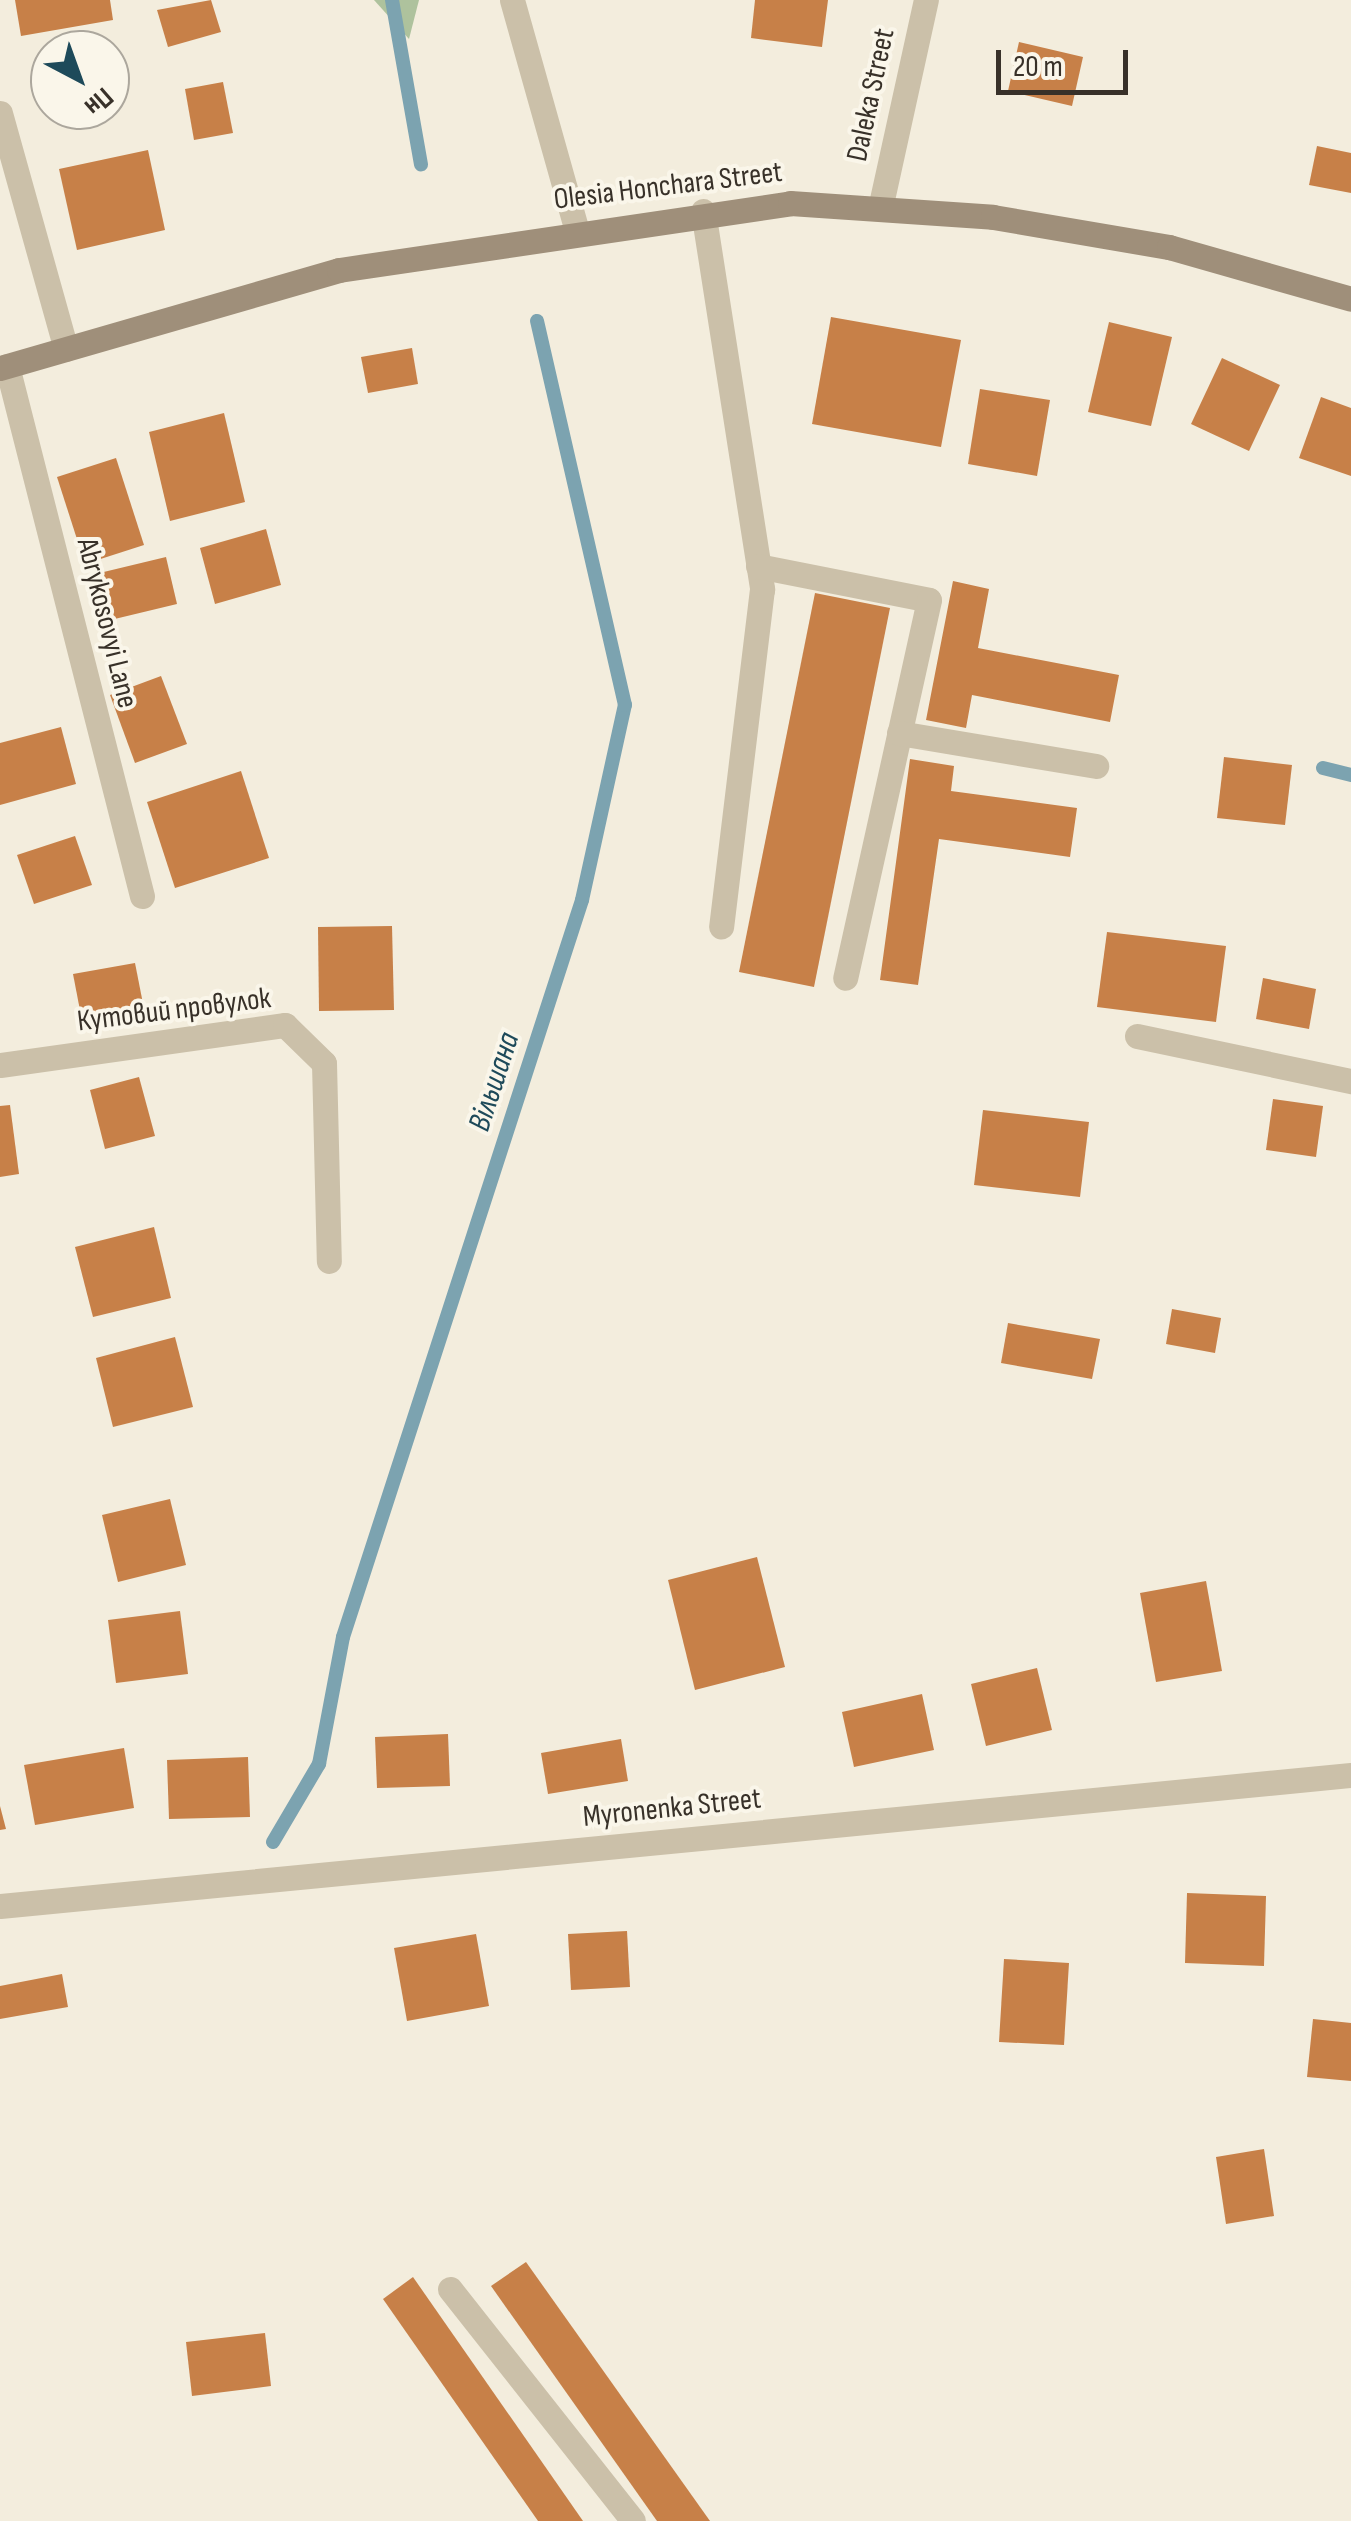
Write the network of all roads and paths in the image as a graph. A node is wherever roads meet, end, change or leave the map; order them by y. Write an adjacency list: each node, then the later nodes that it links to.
1 (512, 0): 6 (street)
2 (926, 0): 4 (street, Daleka Street)
3 (0, 113): 8 (street)
4 (881, 204): 5 (main road, Olesia Honchara Street); 7 (main road, Olesia Honchara Street)
5 (704, 212): 6 (main road, Olesia Honchara Street); 10 (street)
6 (576, 228): 8 (main road, Olesia Honchara Street)
7 (1351, 299)
8 (66, 349): 9 (main road, Olesia Honchara Street)
9 (4, 367): 13 (street, Abrykosovyi Lane)
10 (758, 566): 11 (street); 14 (street)
11 (900, 733): 12 (street); 15 (street)
12 (1096, 766)
13 (142, 896)
14 (722, 927)
15 (844, 978)
16 (1137, 1036): 18 (street)
17 (0, 1065): 19 (street, Кутовий провулок)
18 (1351, 1080)
19 (328, 1260)
20 (1351, 1775): 21 (street, Myronenka Street)
21 (0, 1906)
22 (450, 2289): 23 (street)
23 (633, 2521)

